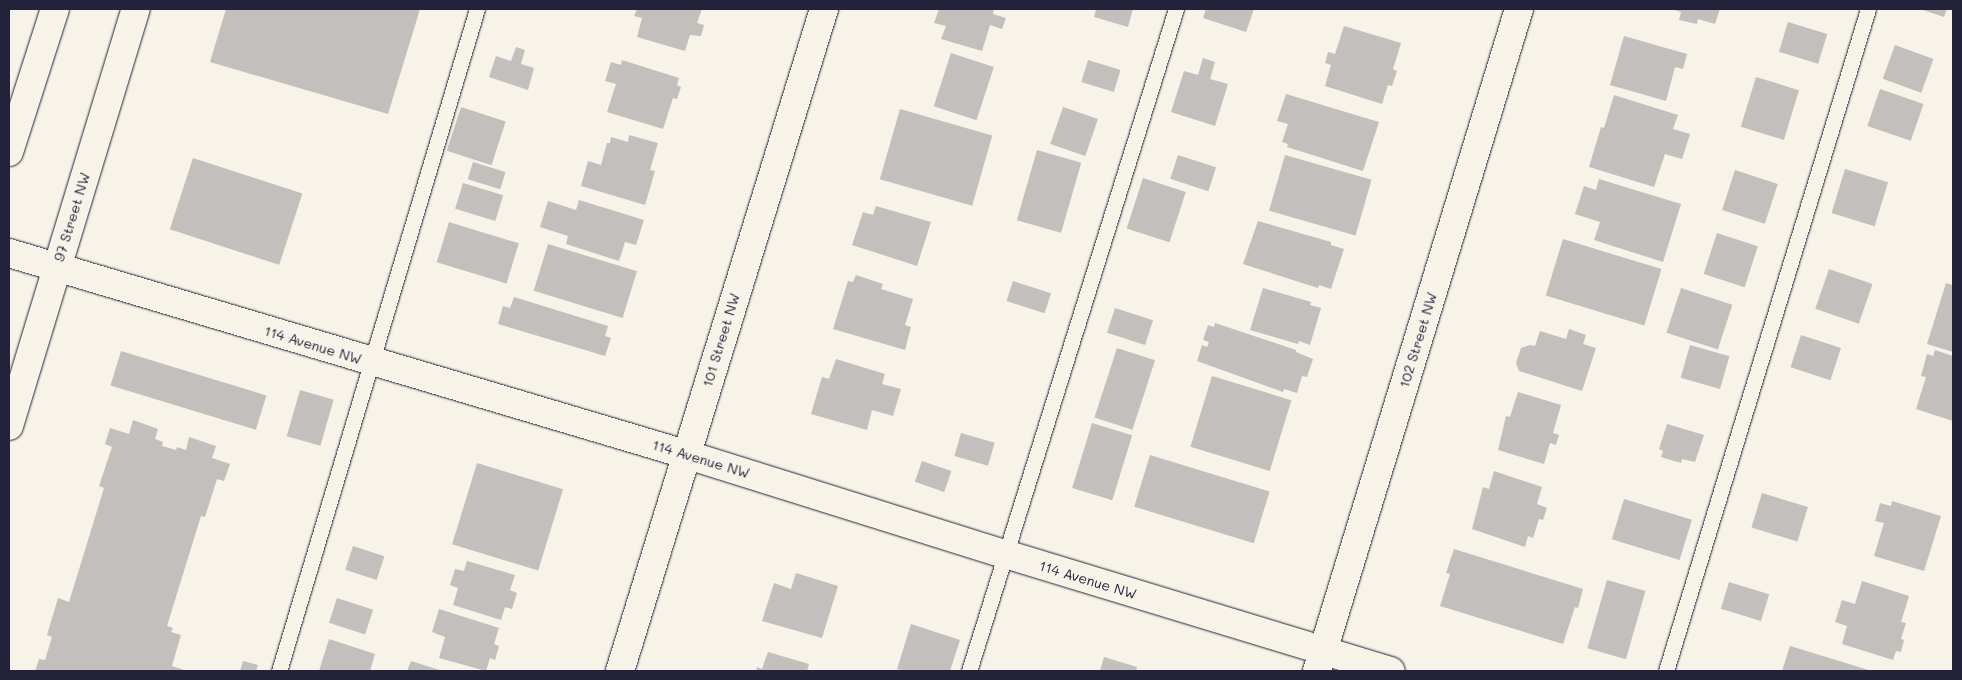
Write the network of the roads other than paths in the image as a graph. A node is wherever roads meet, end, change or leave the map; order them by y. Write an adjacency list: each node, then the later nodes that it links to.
1 (55, 9): 8 (street)
2 (136, 9): 10 (street, 97 Street NW)
3 (477, 9): 11 (lane)
4 (824, 9): 13 (street, 101 Street NW)
5 (1176, 9): 14 (lane)
6 (1519, 9): 15 (street, 102 Street NW)
7 (1868, 9): 20 (lane)
8 (9, 152)
9 (9, 254): 10 (street, 114 Avenue NW)
10 (56, 268): 11 (street, 114 Avenue NW); 12 (street, 97 Street NW)
11 (372, 362): 13 (street, 114 Avenue NW); 16 (lane)
12 (9, 426)
13 (685, 454): 14 (street, 114 Avenue NW); 17 (street, 101 Street NW)
14 (1005, 554): 15 (street, 114 Avenue NW); 18 (lane)
15 (1320, 661): 19 (street, 114 Avenue NW)
16 (279, 671)
17 (620, 671)
18 (969, 671)
19 (1391, 671)
20 (1666, 671)

